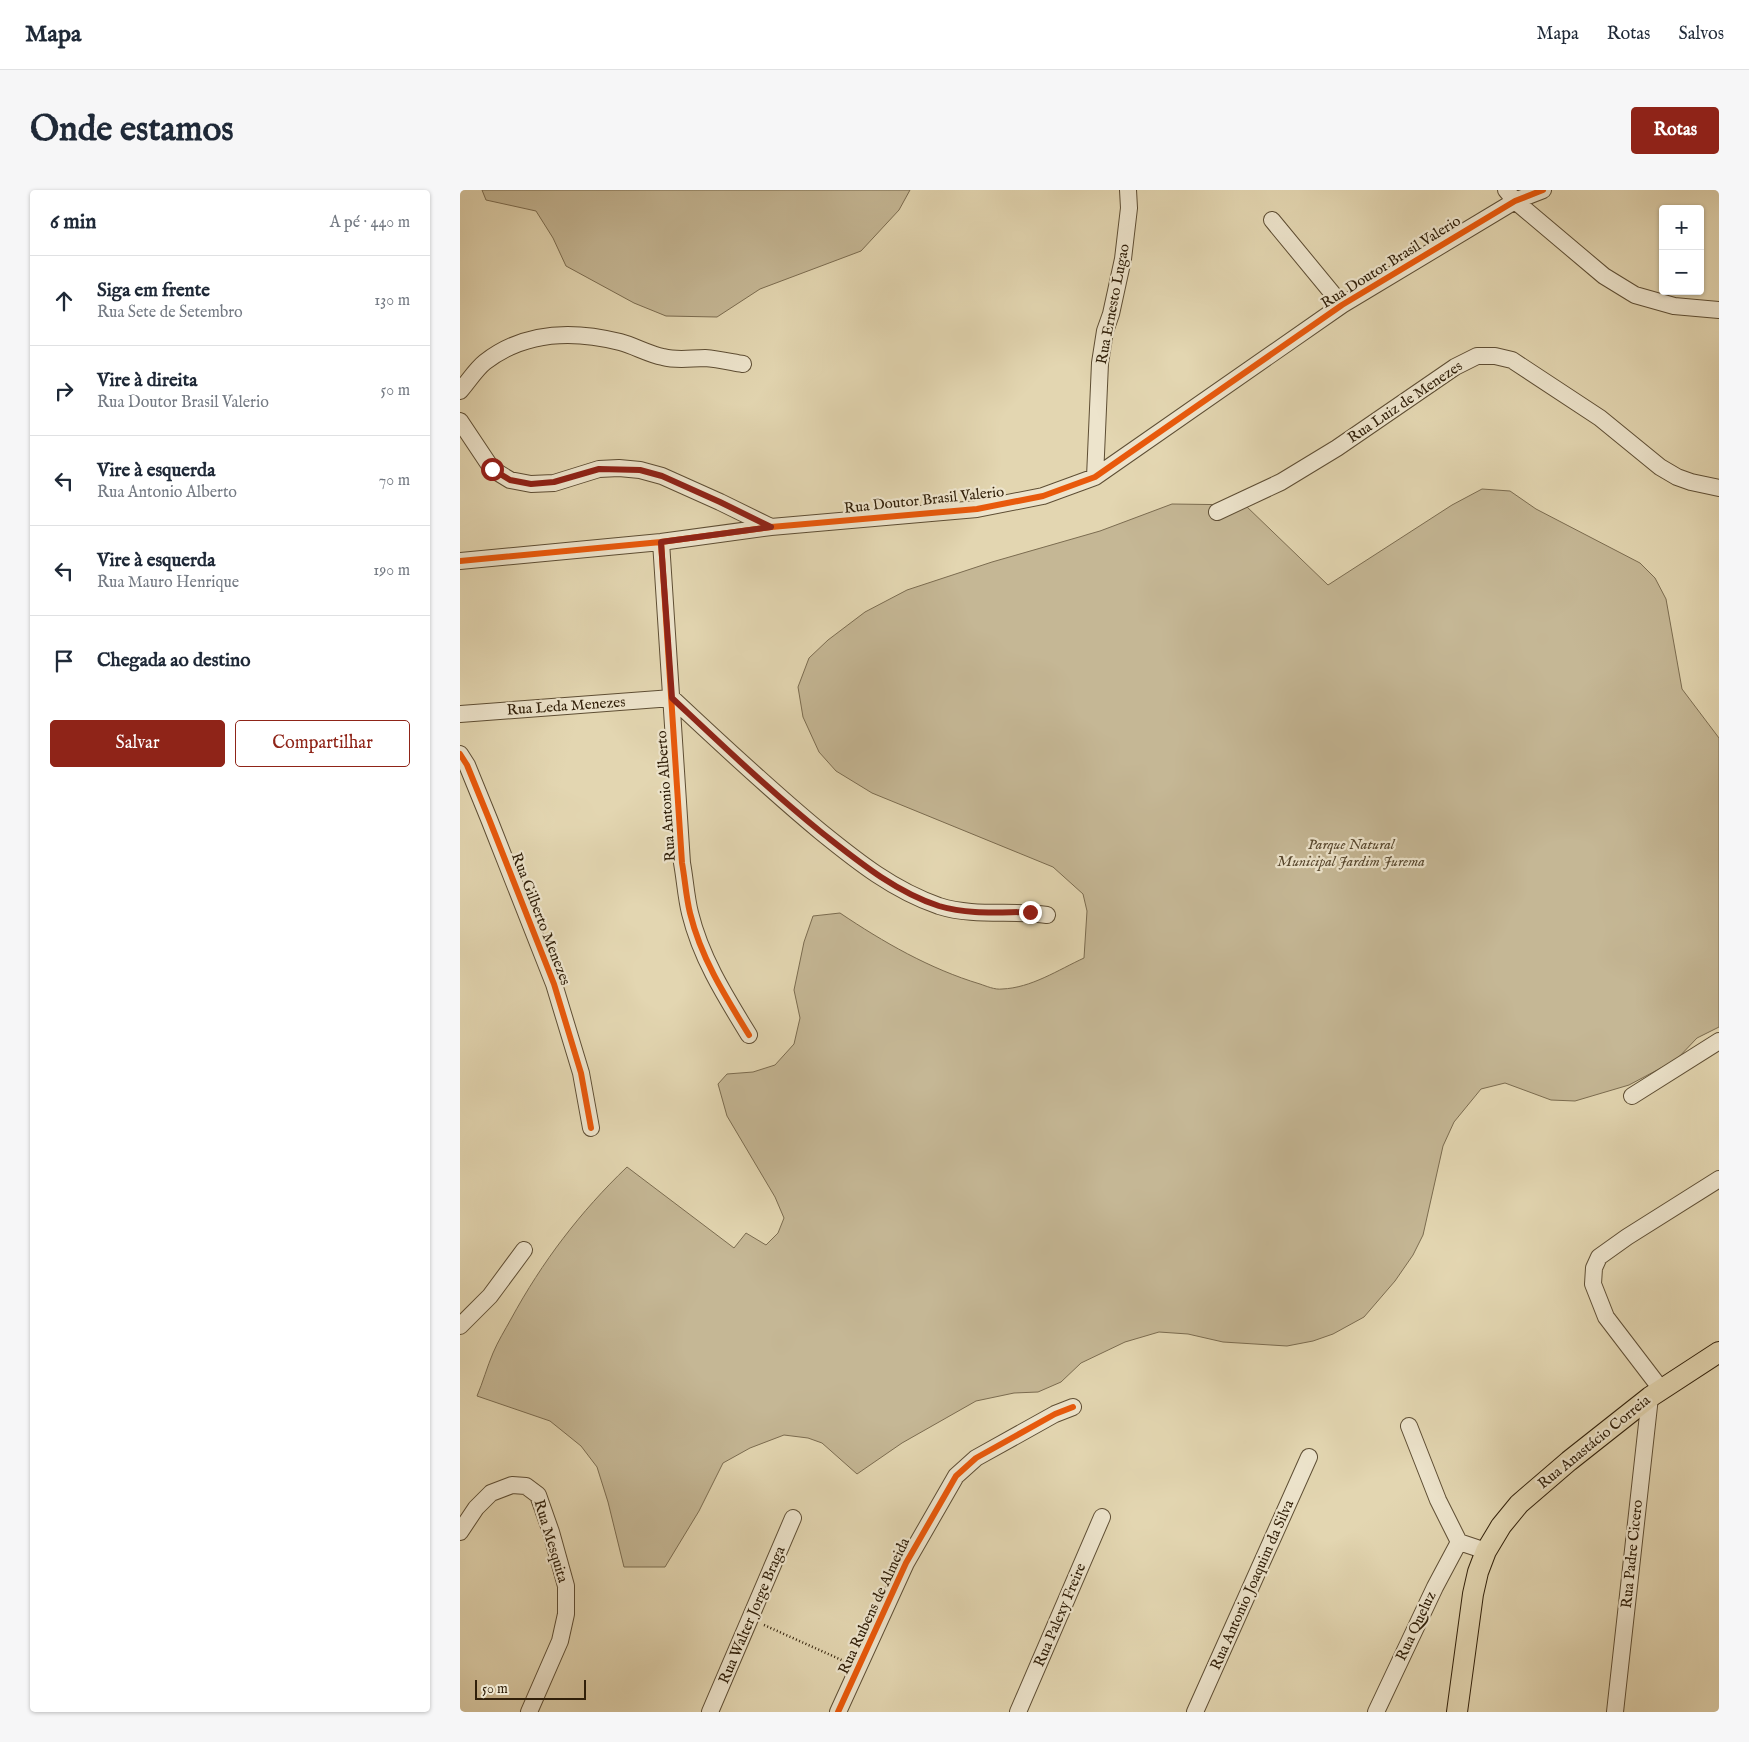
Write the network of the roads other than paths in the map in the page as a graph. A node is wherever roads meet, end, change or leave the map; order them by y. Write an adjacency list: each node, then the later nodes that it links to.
1 (1128, 190): 10 (street, Rua Ernesto Lugao)
2 (1542, 190): 3 (street, Rua Doutor Brasil Valerio)
3 (1510, 196): 5 (street, Rua Doutor Brasil Valerio); 6 (street)
4 (1272, 220): 5 (street)
5 (1342, 305): 10 (street, Rua Doutor Brasil Valerio)
6 (1719, 310)
7 (743, 364): 8 (street)
8 (460, 391)
9 (460, 420): 13 (street)
10 (1095, 477): 13 (street, Rua Doutor Brasil Valerio)
11 (1719, 488): 12 (street, Rua Luiz de Menezes)
12 (1218, 512)
13 (771, 527): 14 (street, Rua Doutor Brasil Valerio)
14 (661, 542): 15 (street, Rua Doutor Brasil Valerio); 16 (street, Rua Antonio Alberto)
15 (460, 561)
16 (672, 698): 17 (street, Rua Leda Menezes); 19 (street); 20 (street, Rua Antonio Alberto)
17 (460, 714)
18 (460, 754): 23 (street, Rua Gilberto Menezes)
19 (1048, 915)
20 (748, 1035)
21 (1719, 1041): 22 (street)
22 (1632, 1096)
23 (591, 1128)
24 (1719, 1179): 28 (street)
25 (524, 1250): 26 (street)
26 (460, 1326)
27 (1719, 1352): 28 (main road, Rua Anastácio Correia)
28 (1655, 1393): 36 (main road, Rua Anastácio Correia); 44 (street, Rua Padre Cicero)
29 (1073, 1407): 39 (street, Rua Rubens de Almeida)
30 (1410, 1426): 35 (street)
31 (1309, 1457): 41 (street, Rua Antonio Joaquim da Silva)
32 (1102, 1517): 40 (street, Rua Palexy Freire)
33 (793, 1518): 38 (street, Rua Walter Jorge Braga)
34 (460, 1532): 37 (street, Rua Mesquita)
35 (1460, 1542): 36 (street); 42 (street, Rua Queluz)
36 (1486, 1551): 43 (main road, Rua Anastácio Correia)
37 (529, 1712)
38 (710, 1712)
39 (838, 1712)
40 (1018, 1712)
41 (1195, 1712)
42 (1376, 1712)
43 (1457, 1712)
44 (1615, 1712)

